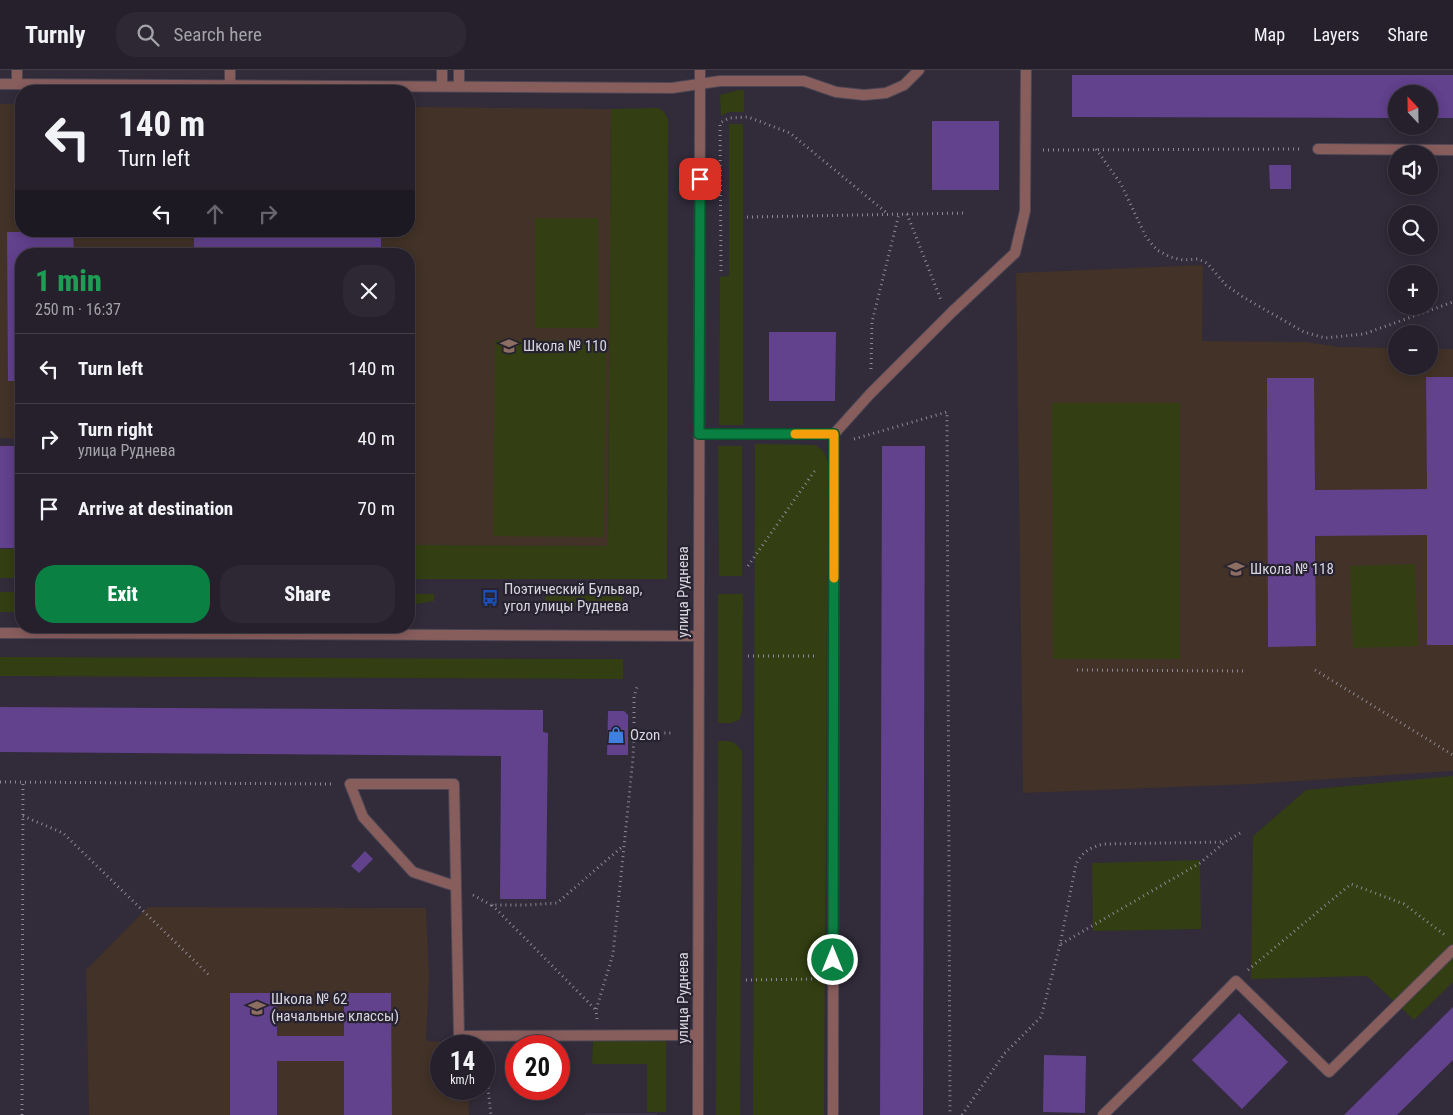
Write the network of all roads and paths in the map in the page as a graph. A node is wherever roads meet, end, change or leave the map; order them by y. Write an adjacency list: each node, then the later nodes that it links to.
1 (17, 70): 9 (street)
2 (230, 70): 11 (street)
3 (442, 70): 13 (street)
4 (459, 70): 14 (street)
5 (700, 70): 10 (street, улица Руднева)
6 (919, 70): 10 (street)
7 (1026, 70): 16 (street)
8 (0, 84): 9 (street)
9 (17, 84): 11 (street)
10 (700, 84): 14 (street); 28 (street, улица Руднева)
11 (230, 85)
12 (415, 86): 13 (street)
13 (442, 86): 14 (street)
14 (459, 86)
15 (1318, 149): 17 (path); 18 (street)
16 (1025, 150): 17 (path); 26 (street)
17 (1096, 150): 25 (path)
18 (1453, 150)
19 (967, 213): 22 (path)
20 (888, 214): 21 (path); 23 (path); 24 (path)
21 (899, 214): 22 (path); 27 (path)
22 (907, 214): 26 (path)
23 (747, 217)
24 (721, 271)
25 (1453, 302)
26 (952, 312): 27 (street)
27 (870, 394): 29 (street)
28 (699, 434): 29 (street); 34 (street, улица Руднева)
29 (834, 439): 30 (path); 36 (street); 68 (path)
30 (748, 566)
31 (15, 632): 32 (street)
32 (0, 633)
33 (385, 633): 34 (street)
34 (698, 636): 62 (street, улица Руднева)
35 (748, 656): 36 (path)
36 (834, 657): 57 (street)
37 (1077, 670): 39 (path)
38 (1315, 670): 43 (path)
39 (1246, 671)
40 (638, 684): 41 (path)
41 (634, 733): 42 (path); 50 (path)
42 (671, 733)
43 (1453, 755)
44 (0, 782): 45 (path)
45 (23, 782): 46 (path); 47 (path)
46 (350, 784): 51 (street); 51 (street)
47 (23, 816): 56 (path); 64 (path)
48 (1242, 832): 49 (path)
49 (1224, 842): 54 (path); 54 (path)
50 (624, 846): 52 (path); 60 (path)
51 (455, 886): 52 (path); 61 (street)
52 (491, 905): 60 (path)
53 (1453, 942): 59 (path)
54 (1060, 944): 69 (path)
55 (1453, 950): 59 (street)
56 (211, 977)
57 (833, 979): 58 (path); 67 (street)
58 (746, 980)
59 (1236, 981): 70 (street)
60 (596, 1010): 61 (path)
61 (597, 1035): 62 (street)
62 (698, 1035): 66 (street, улица Руднева)
63 (489, 1100): 65 (path)
64 (22, 1115)
65 (491, 1115)
66 (698, 1115)
67 (833, 1115)
68 (950, 1115)
69 (962, 1115)
70 (1103, 1115)

